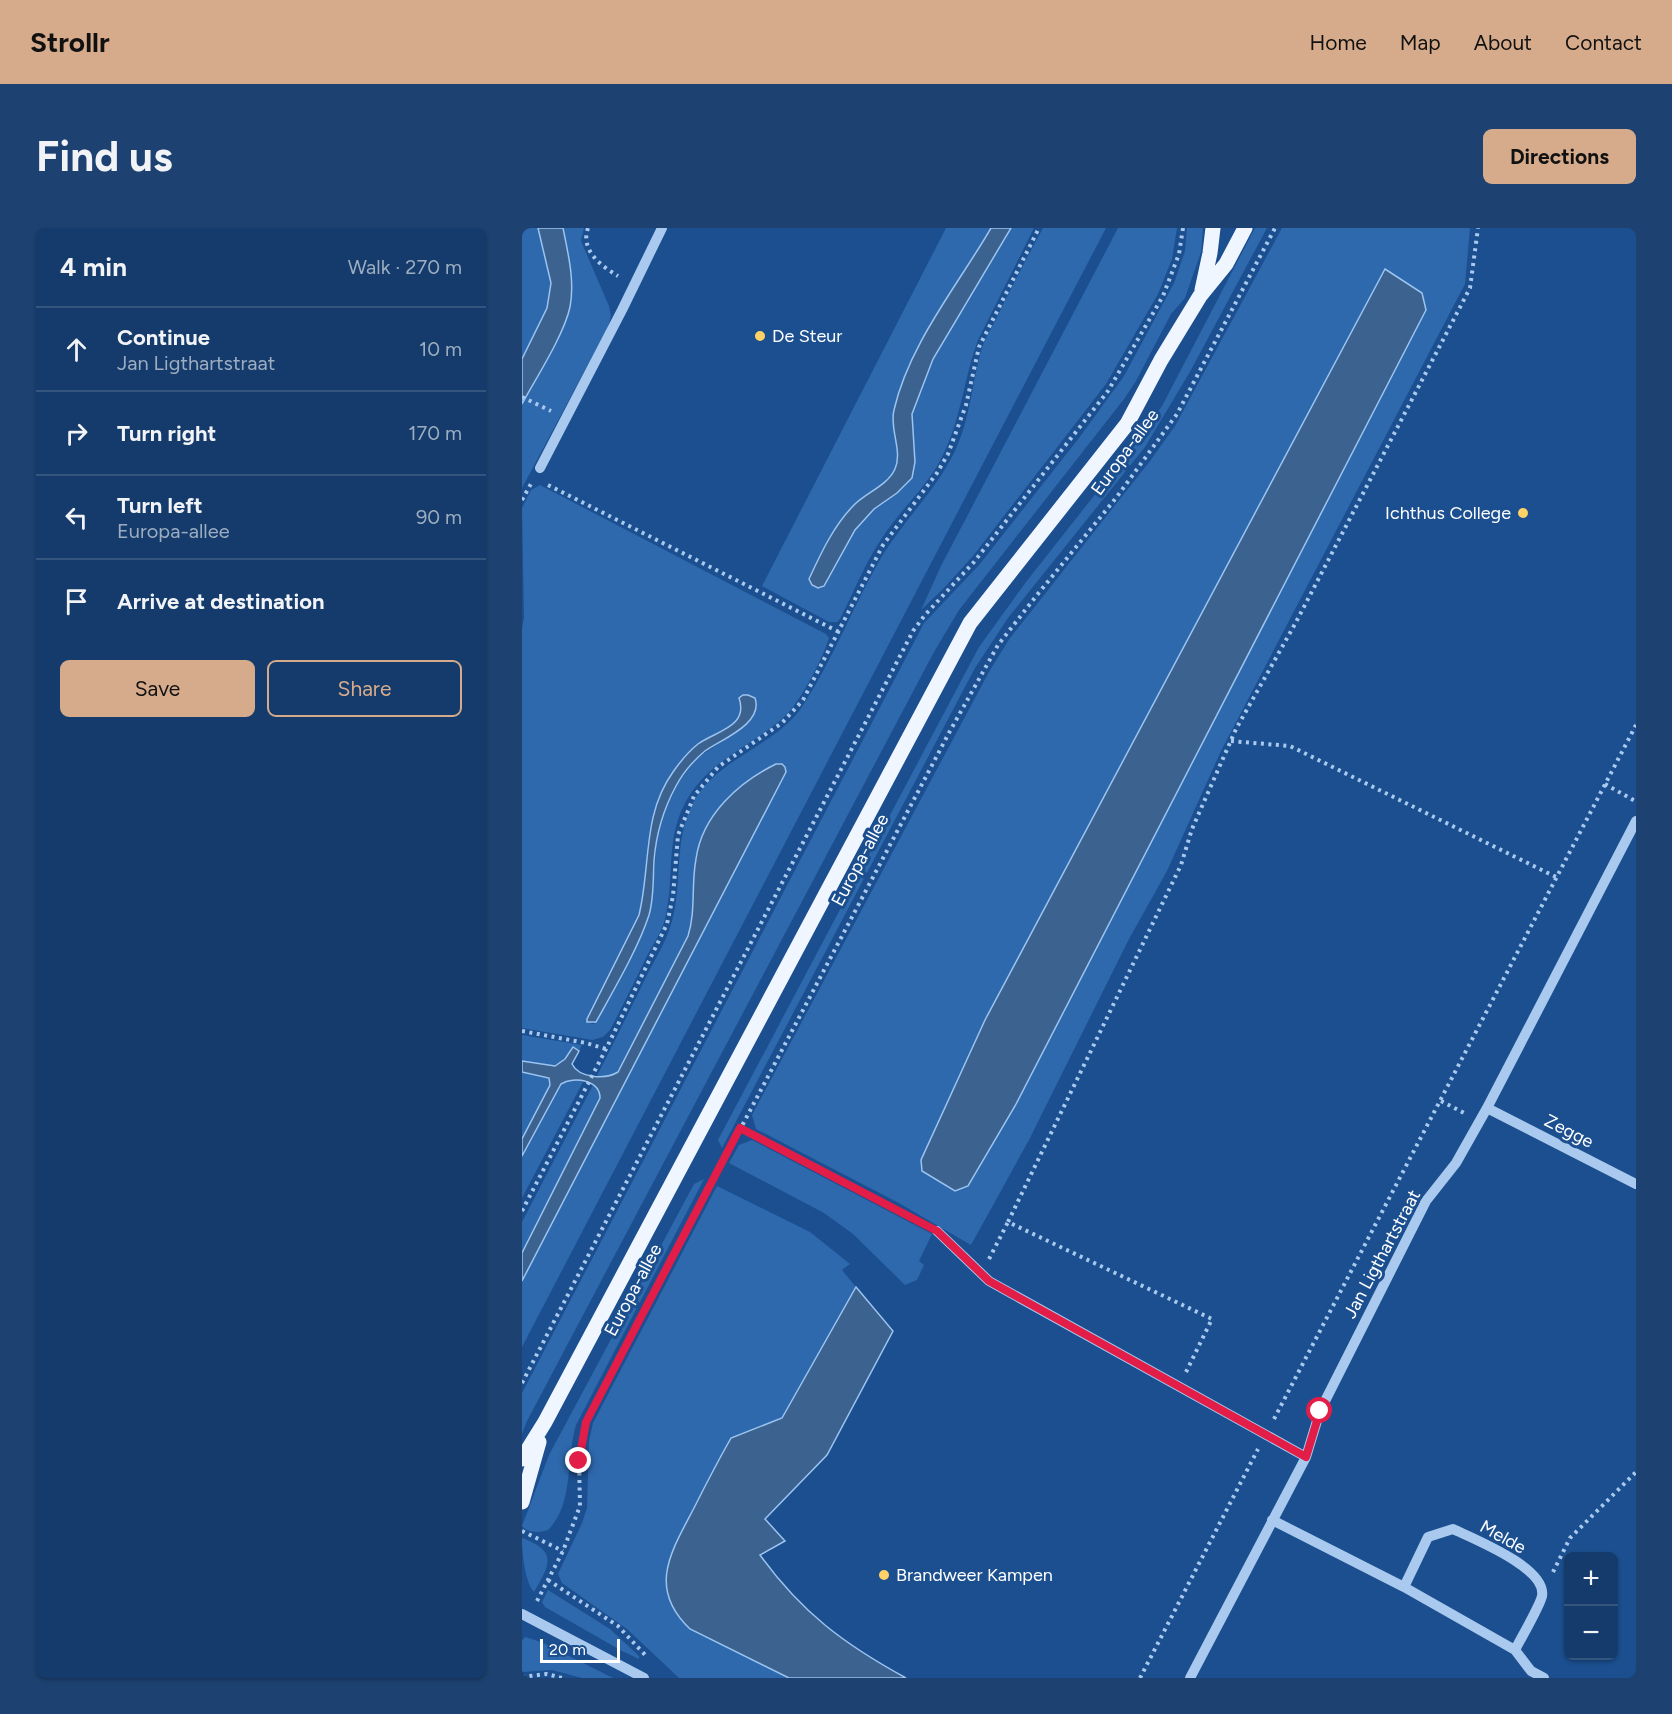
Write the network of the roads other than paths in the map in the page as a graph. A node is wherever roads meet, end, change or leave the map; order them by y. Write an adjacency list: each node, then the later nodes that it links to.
1 (662, 228): 5 (street)
2 (1213, 228): 4 (main road, Europa-allee)
3 (1245, 228): 4 (main road, Europa-allee)
4 (1200, 296): 10 (main road, Europa-allee)
5 (540, 468)
6 (1636, 821): 7 (street, Jan Ligthartstraat)
7 (1487, 1108): 8 (street, Zegge); 11 (street, Jan Ligthartstraat)
8 (1636, 1184)
9 (937, 1231): 11 (street)
10 (544, 1422): 12 (main road, Europa-allee); 13 (main road, Europa-allee)
11 (1306, 1457): 14 (street, Jan Ligthartstraat)
12 (522, 1459)
13 (522, 1502)
14 (1272, 1520): 15 (street); 19 (street, Jan Ligthartstraat)
15 (1404, 1587): 17 (street); 17 (street, Melde)
16 (522, 1614): 18 (street)
17 (1515, 1650): 20 (street)
18 (644, 1678)
19 (1190, 1678)
20 (1544, 1678)

